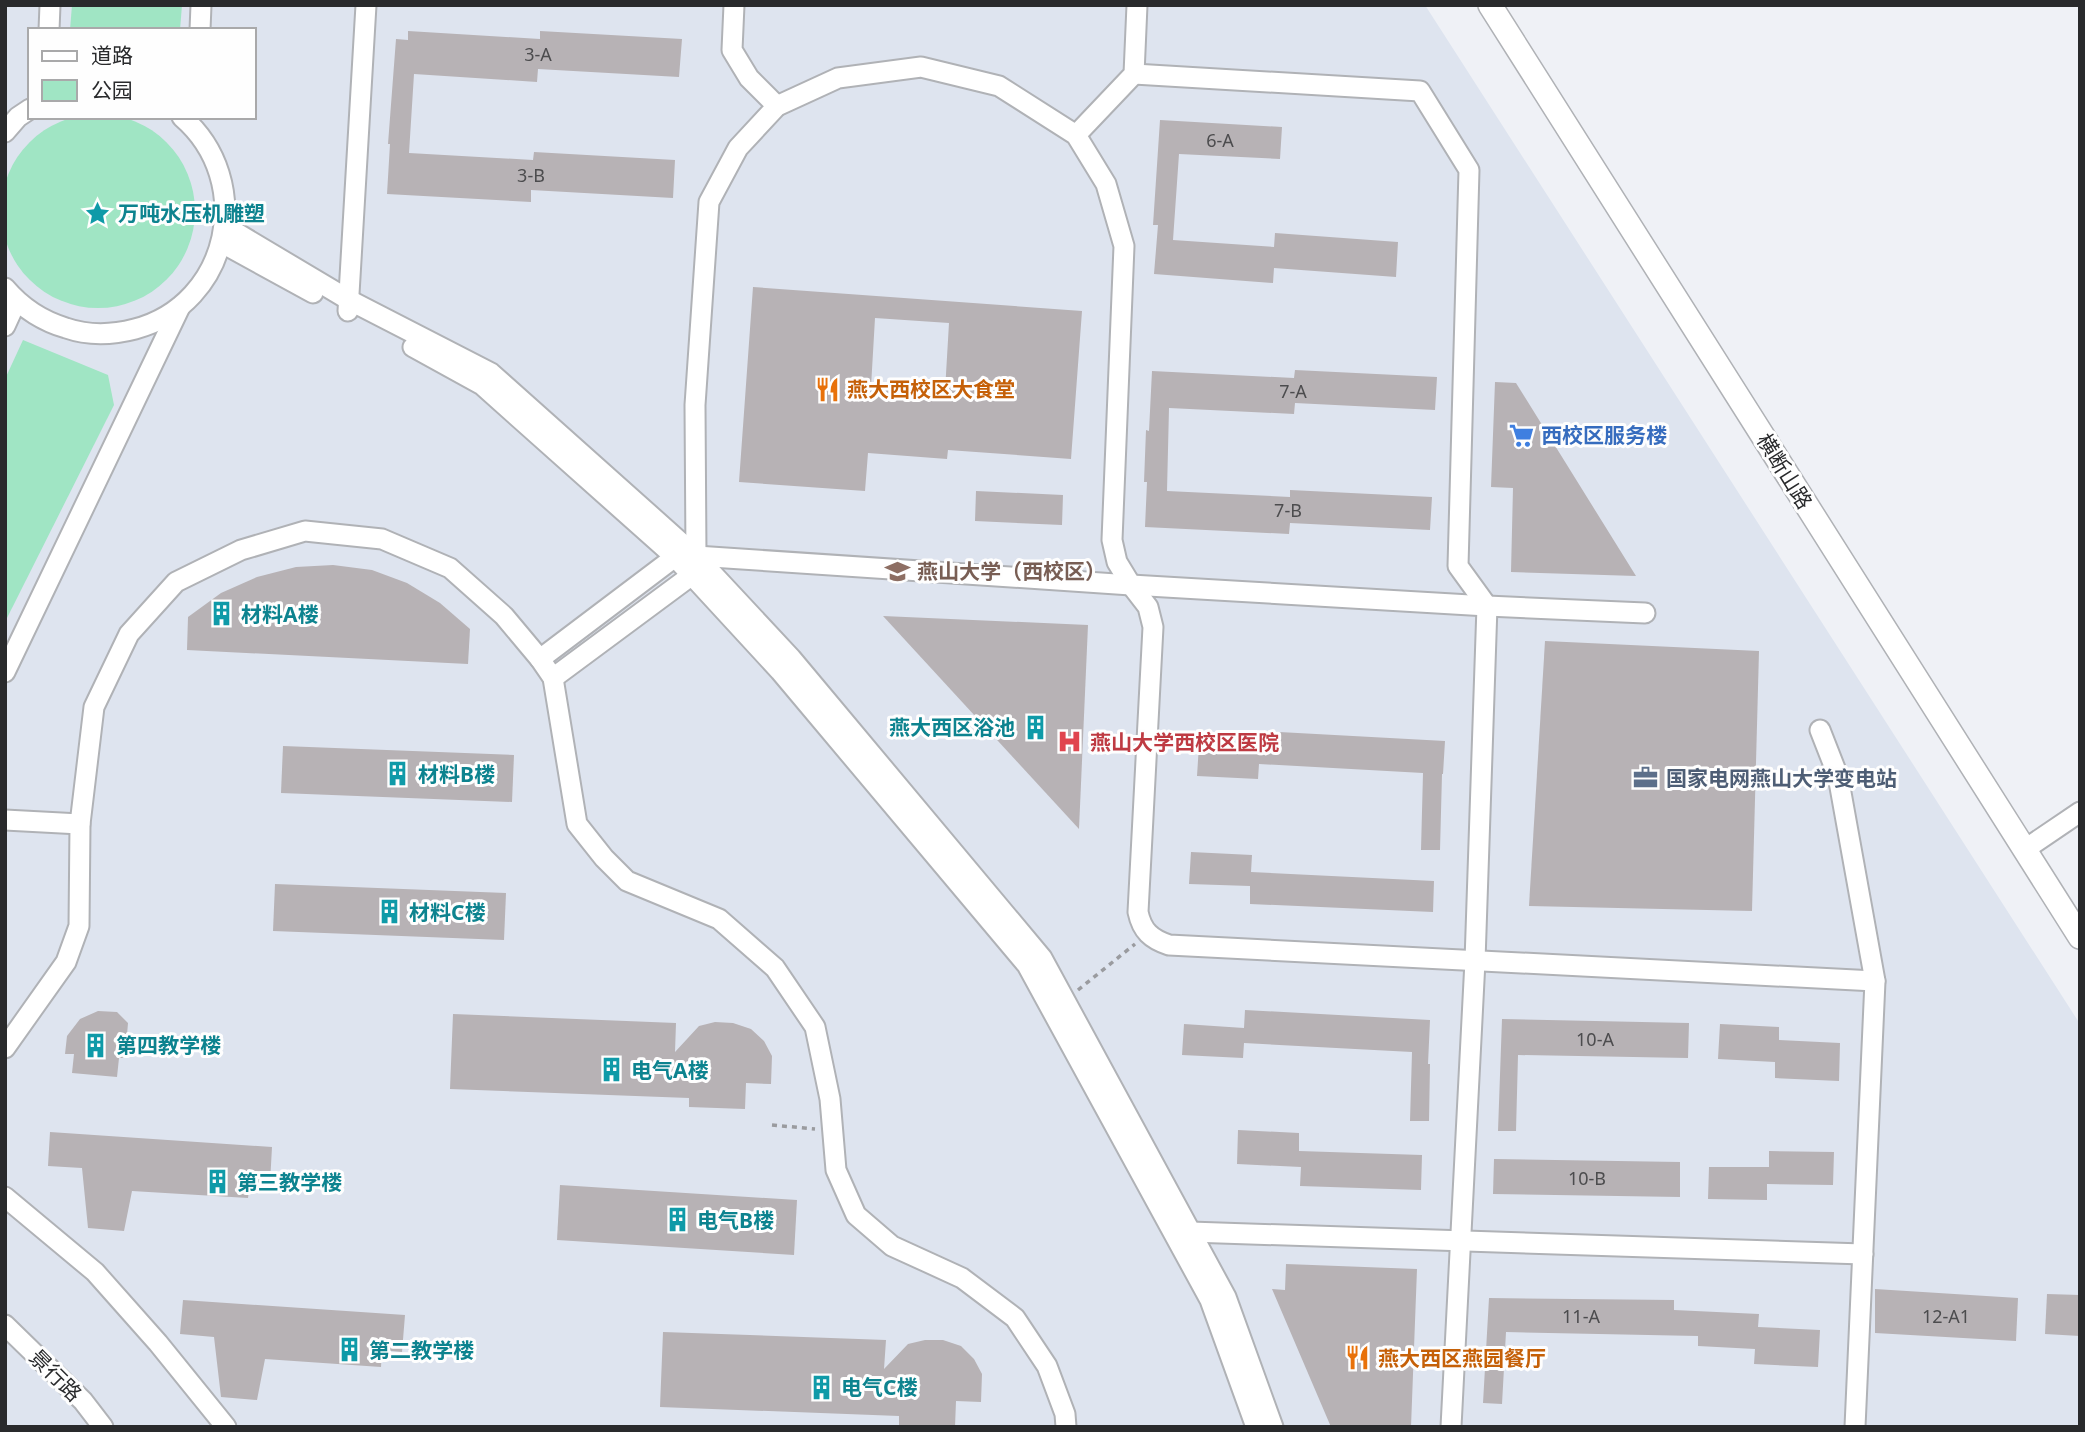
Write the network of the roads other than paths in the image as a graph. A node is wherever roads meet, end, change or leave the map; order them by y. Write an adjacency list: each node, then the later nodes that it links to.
1 (50, 5): 7 (street)
2 (201, 5): 8 (street)
3 (366, 5): 18 (street)
4 (734, 5): 10 (street)
5 (1137, 5): 9 (street)
6 (1490, 5): 32 (main road, 横断山路)
7 (49, 28)
8 (200, 28)
9 (1134, 74): 14 (street); 23 (street)
10 (777, 106): 14 (street); 21 (street)
11 (28, 110): 13 (street)
12 (192, 121): 15 (street)
13 (5, 132)
14 (1076, 135): 22 (street)
15 (223, 235): 17 (street); 18 (street)
16 (11, 295): 17 (street); 19 (street)
17 (181, 306): 26 (street)
18 (349, 306): 20 (street); 21 (street)
19 (5, 326)
20 (675, 557): 21 (street); 25 (street)
21 (694, 566): 22 (street); 27 (street); 38 (street); 38 (street)
22 (1131, 585): 23 (street); 34 (street)
23 (1487, 606): 24 (street); 34 (street)
24 (1645, 614)
25 (540, 659): 27 (street); 31 (street)
26 (5, 672)
27 (552, 678): 44 (street)
28 (1820, 730): 35 (street)
29 (2080, 812): 32 (street)
30 (5, 820): 31 (street)
31 (80, 824): 36 (street)
32 (2024, 850): 33 (main road, 横断山路)
33 (2080, 937)
34 (1475, 961): 35 (street); 39 (street)
35 (1875, 981): 40 (street)
36 (5, 1048)
37 (5, 1197): 43 (street)
38 (1184, 1236): 39 (street); 45 (street); 46 (street)
39 (1461, 1242): 40 (street); 47 (street)
40 (1863, 1254): 48 (street)
41 (5, 1325): 42 (street, 景行路)
42 (103, 1427)
43 (226, 1427)
44 (1066, 1427)
45 (1256, 1427)
46 (1273, 1427)
47 (1451, 1427)
48 (1854, 1427)

